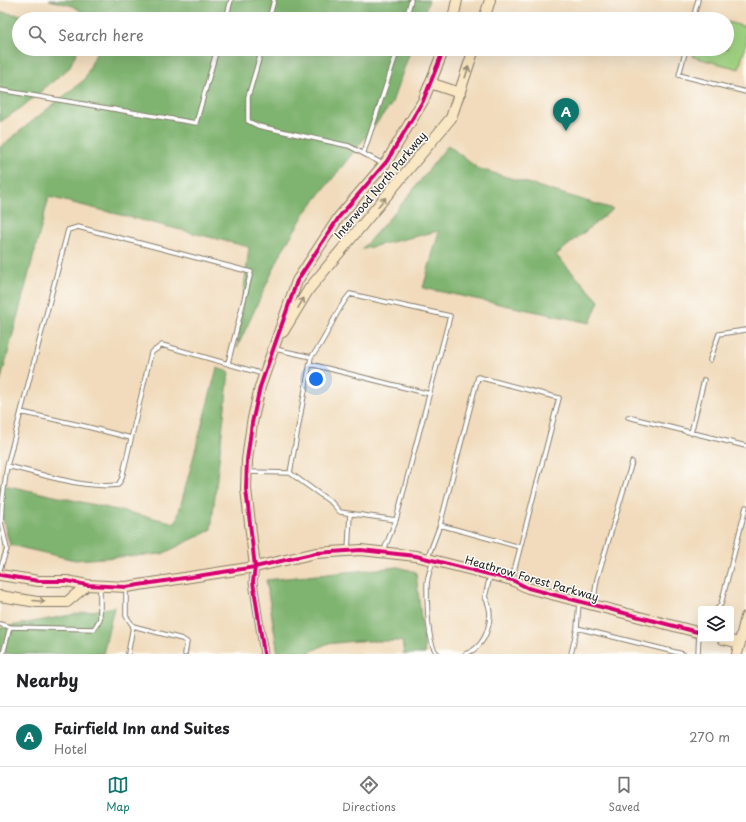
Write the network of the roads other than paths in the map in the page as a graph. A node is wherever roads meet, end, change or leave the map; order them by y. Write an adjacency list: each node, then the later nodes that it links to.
1 (231, 0): 7 (lane)
2 (274, 0): 8 (lane)
3 (411, 0): 9 (lane)
4 (458, 0): 10 (street)
5 (490, 0): 11 (street)
6 (698, 0): 12 (lane)
7 (228, 12)
8 (271, 12)
9 (408, 12)
10 (455, 12)
11 (486, 12)
12 (695, 12)
13 (215, 56): 20 (lane)
14 (260, 56): 23 (lane)
15 (396, 56): 23 (lane)
16 (441, 56): 19 (street, Interwood North Parkway)
17 (472, 56): 22 (street, Interwood North Parkway, one-way to 17)
18 (684, 56): 21 (lane)
19 (430, 84): 22 (street); 24 (street, Interwood North Parkway)
20 (0, 90)
21 (746, 92)
22 (460, 93): 26 (street, Interwood North Parkway, one-way to 22)
23 (364, 152): 24 (lane)
24 (384, 164): 26 (street, Interwood North Parkway)
25 (746, 330): 28 (lane)
26 (273, 349): 27 (lane); 31 (street, Interwood North Parkway)
27 (312, 357): 30 (lane); 33 (lane)
28 (710, 360)
29 (228, 363): 31 (lane); 34 (lane); 37 (lane)
30 (310, 364): 33 (lane); 42 (lane)
31 (264, 374): 41 (street, Interwood North Parkway)
32 (704, 380): 36 (lane)
33 (430, 394): 45 (lane)
34 (22, 412): 37 (lane); 40 (lane)
35 (628, 417): 36 (lane)
36 (690, 433): 38 (lane)
37 (131, 438): 40 (lane)
38 (746, 446)
39 (632, 462): 61 (lane)
40 (8, 466): 52 (lane)
41 (246, 472): 42 (lane); 51 (street, Interwood North Parkway)
42 (290, 473): 44 (lane)
43 (746, 507): 62 (lane)
44 (350, 514): 45 (lane); 48 (lane)
45 (396, 520): 49 (lane)
46 (440, 525): 47 (lane); 47 (lane); 50 (lane)
47 (520, 547): 55 (lane)
48 (348, 551): 49 (street, Heathrow Forest Parkway); 51 (street, Heathrow Forest Parkway)
49 (384, 551): 50 (street, Heathrow Forest Parkway)
50 (430, 559): 53 (street, Heathrow Forest Parkway); 76 (lane)
51 (255, 567): 58 (street, Heathrow Forest Parkway); 75 (street, Interwood North Parkway)
52 (0, 569)
53 (491, 574): 55 (street, Heathrow Forest Parkway); 77 (lane)
54 (0, 575): 56 (street, Heathrow Forest Parkway)
55 (512, 580): 60 (street, Heathrow Forest Parkway)
56 (87, 586): 57 (street, Heathrow Forest Parkway); 59 (street, one-way to 56)
57 (100, 586): 58 (street, Heathrow Forest Parkway); 66 (lane)
58 (126, 587): 65 (lane)
59 (0, 596)
60 (579, 601): 61 (street, Heathrow Forest Parkway); 67 (lane)
61 (593, 605): 68 (street, Heathrow Forest Parkway)
62 (719, 606)
63 (746, 617): 71 (street)
64 (0, 624): 66 (lane)
65 (133, 626): 73 (lane); 74 (lane)
66 (10, 627): 72 (lane)
67 (577, 628): 78 (lane); 79 (lane)
68 (698, 631)
69 (699, 642): 80 (lane)
70 (734, 642): 71 (street)
71 (740, 643): 81 (street)
72 (3, 654)
73 (128, 654)
74 (184, 654)
75 (264, 654)
76 (438, 654)
77 (465, 654)
78 (571, 654)
79 (683, 654)
80 (698, 654)
81 (737, 654)

